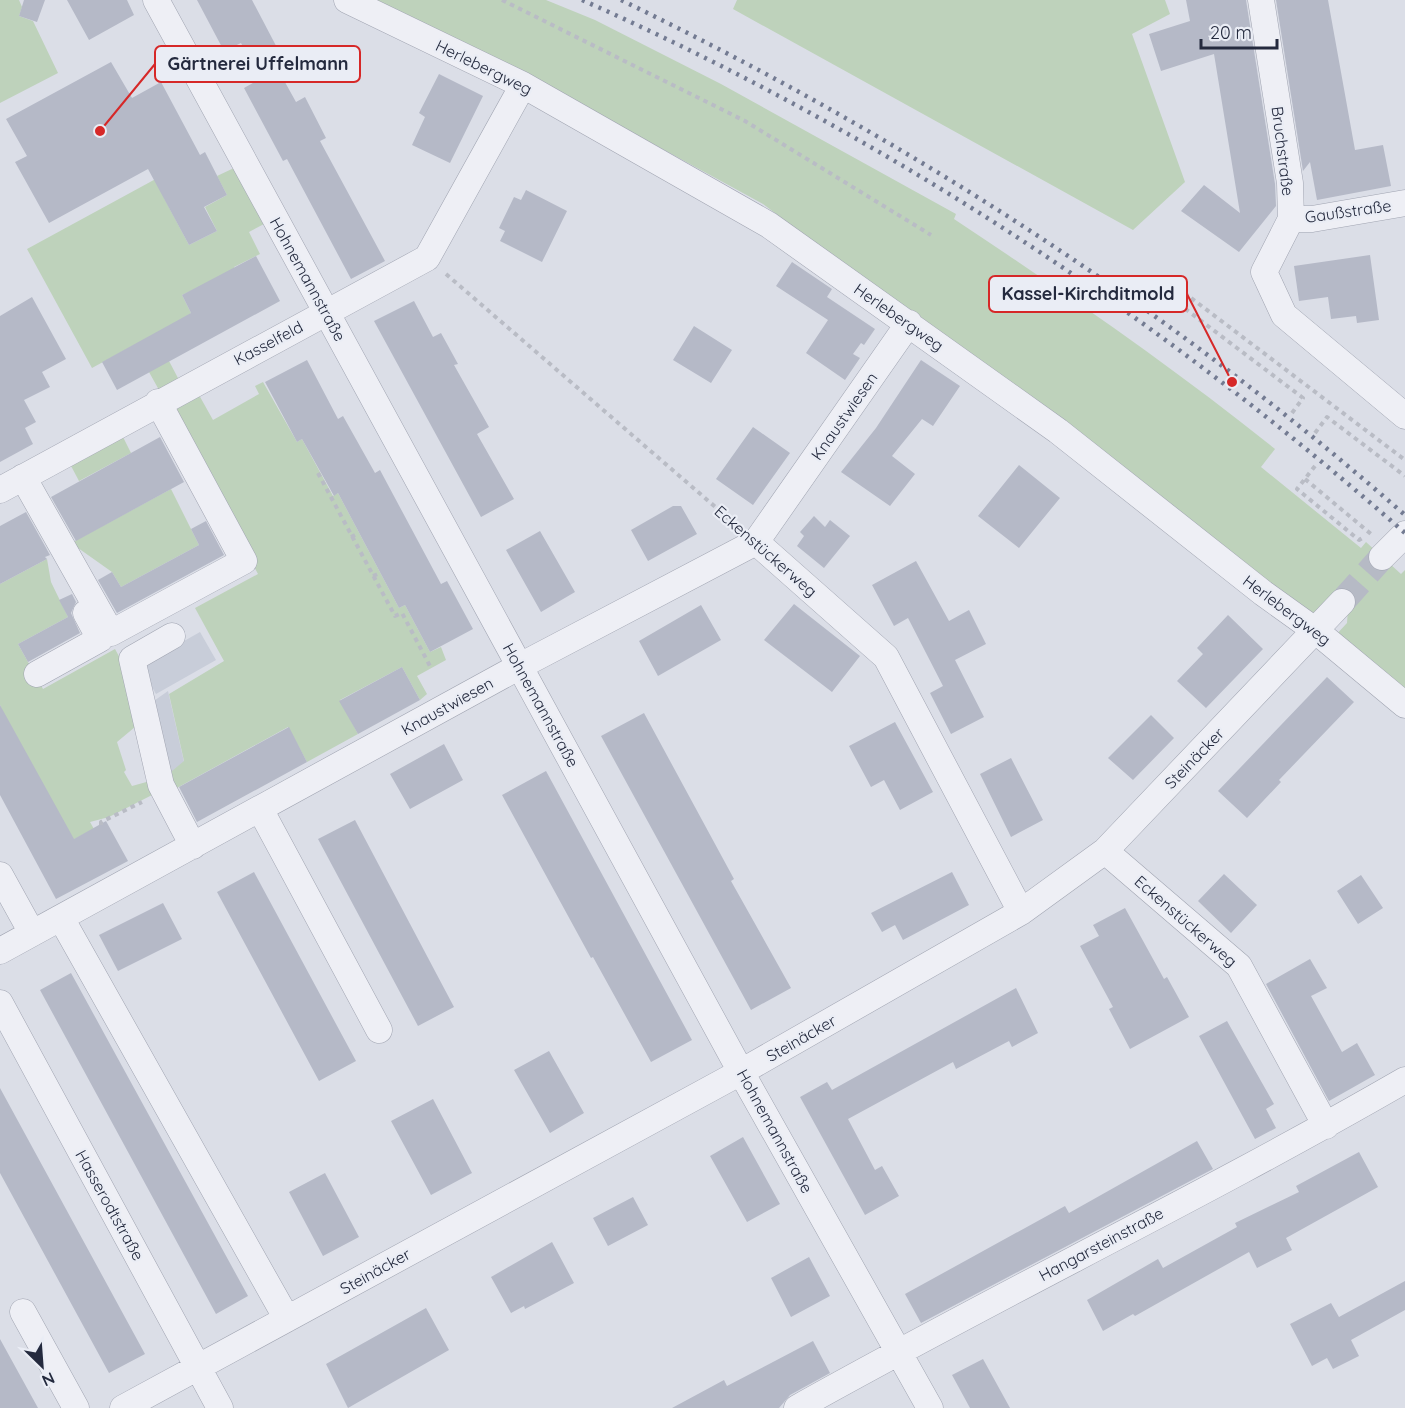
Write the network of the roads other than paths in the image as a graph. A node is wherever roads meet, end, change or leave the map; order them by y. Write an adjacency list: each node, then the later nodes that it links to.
1 (156, 0): 7 (street, Hohnemannstraße)
2 (347, 0): 4 (street, Herlebergweg)
3 (1261, 0): 6 (street, Bruchstraße)
4 (523, 85): 7 (street, Kasselfeld); 8 (street, Herlebergweg)
5 (1405, 203): 6 (street, Gaußstraße)
6 (1290, 219): 10 (street, Bruchstraße)
7 (326, 312): 9 (street, Kasselfeld); 18 (street, Hohnemannstraße)
8 (909, 323): 13 (street, Knaustwiesen); 16 (street, Herlebergweg)
9 (158, 402): 11 (street, Kasselfeld); 11 (street)
10 (1405, 416)
11 (12, 483): 19 (street)
12 (1405, 534): 14 (street)
13 (756, 542): 18 (street, Knaustwiesen); 25 (street, Eckenstückerweg)
14 (1382, 557)
15 (1342, 602): 16 (street, Steinäcker)
16 (1316, 631): 20 (street, Herlebergweg); 23 (street, Steinäcker)
17 (172, 636): 22 (street)
18 (520, 666): 21 (street, Knaustwiesen); 31 (street, Hohnemannstraße)
19 (37, 674)
20 (1405, 705)
21 (260, 809): 22 (street, Knaustwiesen); 30 (street)
22 (193, 846): 26 (street, Knaustwiesen)
23 (1105, 851): 25 (street, Steinäcker); 33 (street, Eckenstückerweg)
24 (0, 875): 27 (street)
25 (1021, 912): 31 (street, Steinäcker)
26 (61, 918): 27 (street, Knaustwiesen); 35 (street)
27 (32, 933): 28 (street, Knaustwiesen)
28 (0, 951)
29 (0, 1003): 37 (street, Hasserodtstraße)
30 (379, 1030)
31 (741, 1072): 35 (street, Steinäcker); 36 (street, Hohnemannstraße)
32 (1405, 1080): 33 (street, Hangarsteinstraße)
33 (1326, 1126): 36 (street, Hangarsteinstraße)
34 (23, 1312): 38 (street)
35 (287, 1319): 37 (street, Steinäcker)
36 (899, 1351): 41 (street, Hangarsteinstraße); 42 (street, Hohnemannstraße)
37 (198, 1368): 39 (street, Steinäcker); 40 (street, Hasserodtstraße)
38 (76, 1408)
39 (123, 1408)
40 (220, 1408)
41 (797, 1408)
42 (930, 1408)

